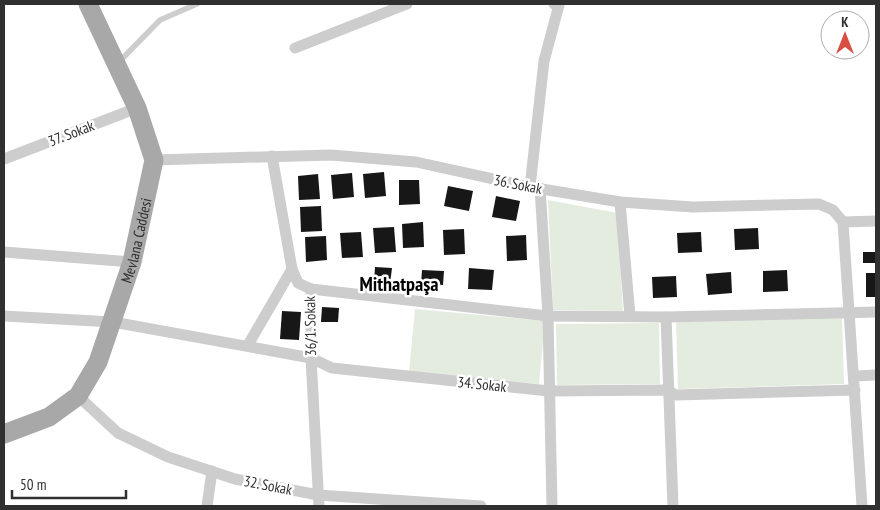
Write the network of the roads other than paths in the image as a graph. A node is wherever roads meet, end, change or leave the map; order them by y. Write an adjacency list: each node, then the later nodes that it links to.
1 (88, 4): 6 (main road, Mevlana Caddesi)
2 (196, 4): 6 (lane)
3 (407, 4): 5 (street)
4 (554, 4): 11 (street)
5 (295, 48)
6 (117, 64): 7 (main road, Mevlana Caddesi)
7 (138, 108): 9 (street, 37. Sokak); 10 (main road, Mevlana Caddesi)
8 (272, 156): 10 (street, 36. Sokak); 11 (street, 36. Sokak); 17 (street, 36/1. Sokak)
9 (4, 159)
10 (154, 160): 16 (main road, Mevlana Caddesi)
11 (535, 188): 12 (street, 36. Sokak); 22 (street)
12 (620, 202): 14 (street, 36. Sokak); 23 (street)
13 (876, 221): 14 (street)
14 (843, 222): 20 (street)
15 (4, 252): 16 (street)
16 (132, 262): 25 (main road, Mevlana Caddesi)
17 (292, 269): 18 (street, 36/1. Sokak); 26 (street)
18 (311, 289): 22 (street); 27 (street, 36/1. Sokak)
19 (876, 312): 20 (street)
20 (851, 313): 24 (street); 29 (street)
21 (4, 316): 25 (street, 34. Sokak)
22 (548, 316): 23 (street); 32 (street)
23 (630, 316): 24 (street)
24 (666, 317): 30 (street)
25 (113, 322): 26 (street, 34. Sokak); 33 (main road, Mevlana Caddesi)
26 (248, 345): 27 (street, 34. Sokak)
27 (311, 358): 32 (street, 34. Sokak); 36 (street, 36/1. Sokak)
28 (876, 375): 29 (street)
29 (855, 376): 31 (street)
30 (667, 390): 31 (street, 34. Sokak); 32 (street, 34. Sokak); 41 (street)
31 (855, 390): 42 (street)
32 (549, 391): 40 (street)
33 (78, 396): 34 (main road, Mevlana Caddesi); 35 (street, 32. Sokak)
34 (4, 434)
35 (212, 471): 36 (street, 32. Sokak); 38 (street)
36 (319, 500): 37 (street, 32. Sokak)
37 (386, 502): 39 (street, 32. Sokak)
38 (207, 506)
39 (481, 506)
40 (552, 506)
41 (673, 506)
42 (862, 506)

